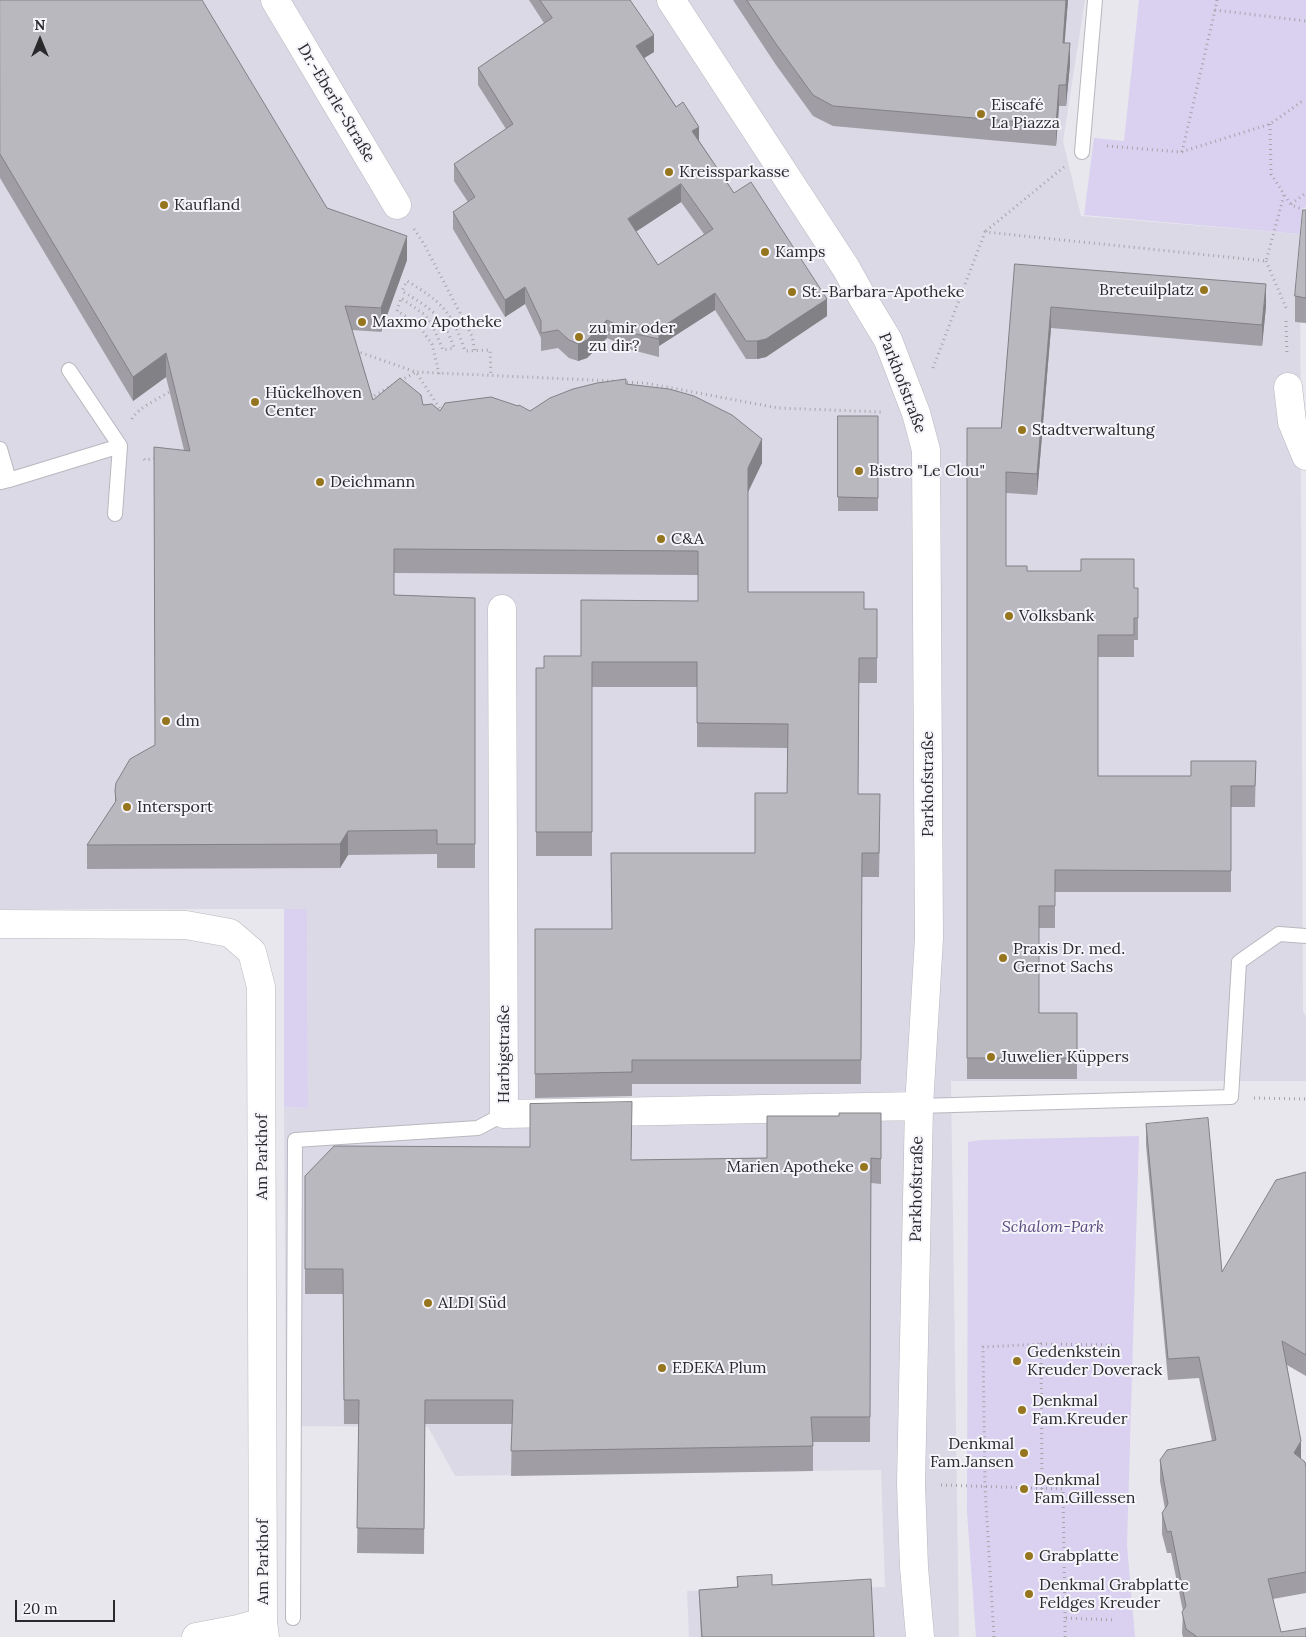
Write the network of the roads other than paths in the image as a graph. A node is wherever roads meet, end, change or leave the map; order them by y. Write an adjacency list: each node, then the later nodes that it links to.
1 (274, 0): 5 (street, Dr.-Eberle-Straße)
2 (671, 0): 16 (street, Parkhofstraße)
3 (1095, 0): 4 (lane)
4 (1082, 148)
5 (397, 205)
6 (69, 370): 8 (lane)
7 (1288, 387): 10 (street)
8 (120, 446): 11 (lane); 12 (lane)
9 (0, 449): 11 (lane)
10 (1306, 456)
11 (4, 481)
12 (115, 514)
13 (502, 609): 17 (street, Harbigstraße)
14 (0, 924): 19 (street, Am Parkhof)
15 (1306, 936): 16 (lane)
16 (919, 1106): 17 (street, Harbigstraße); 21 (street, Parkhofstraße)
17 (504, 1114): 18 (lane)
18 (293, 1618)
19 (264, 1629): 20 (street, Am Parkhof)
20 (196, 1637)
21 (920, 1637)

